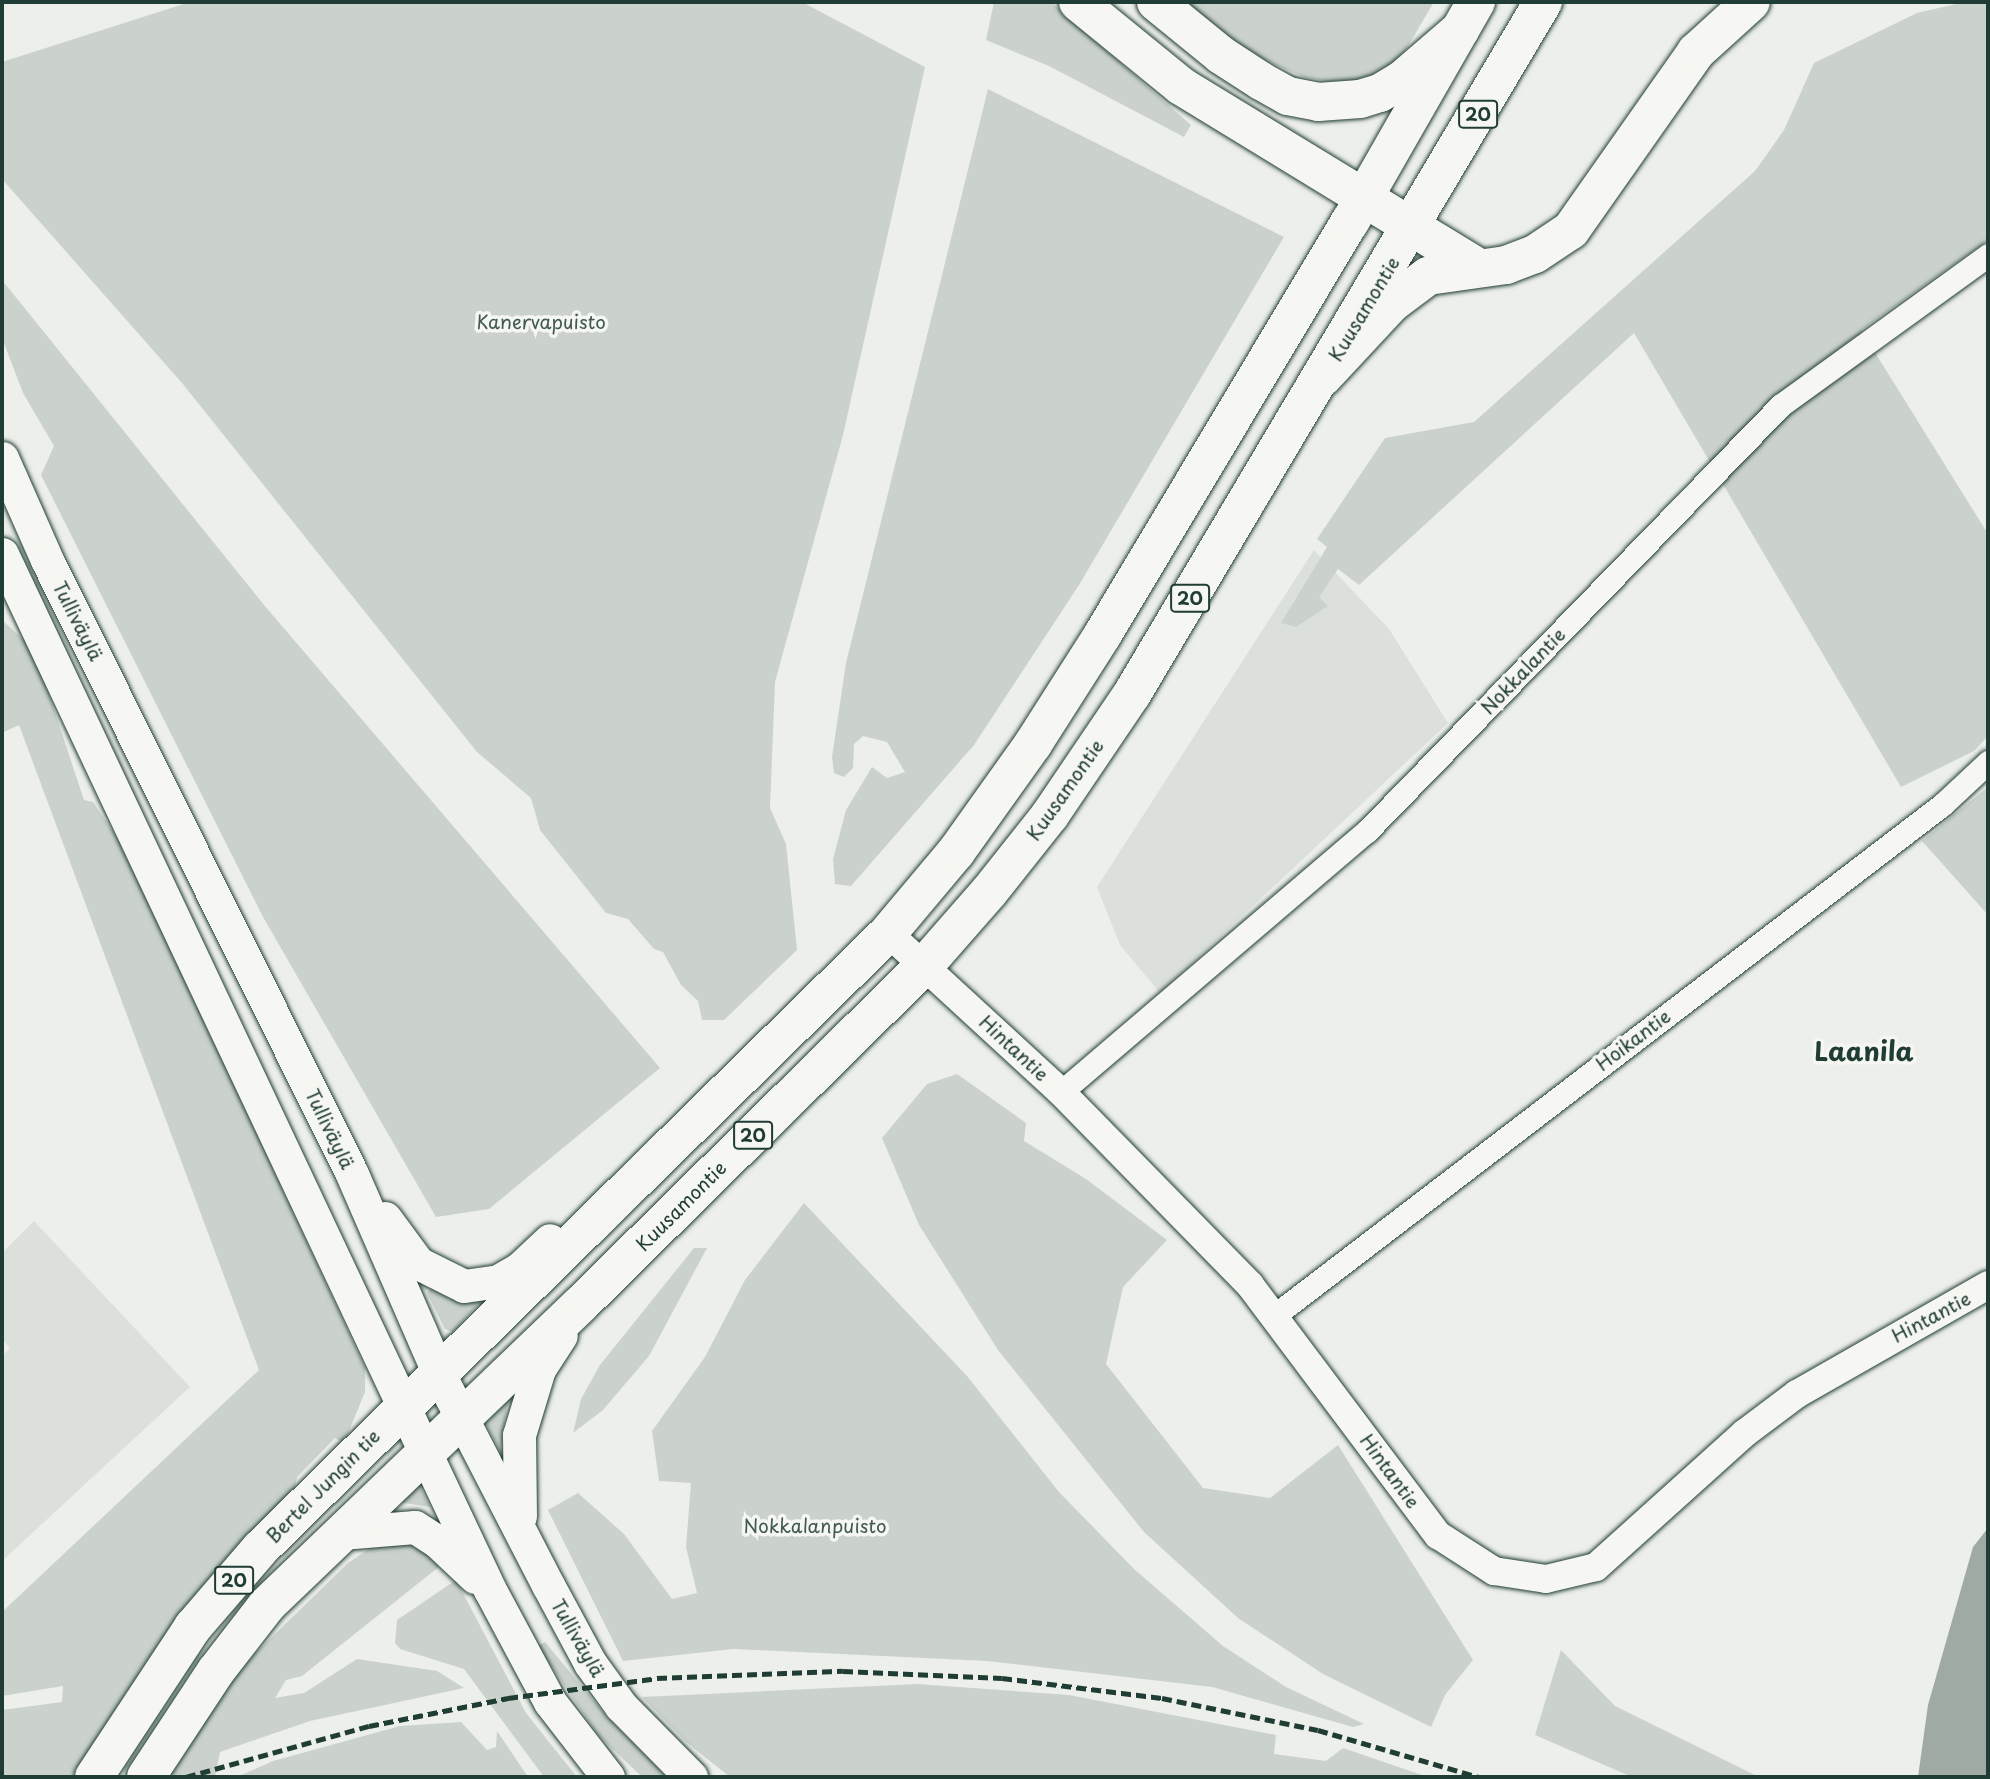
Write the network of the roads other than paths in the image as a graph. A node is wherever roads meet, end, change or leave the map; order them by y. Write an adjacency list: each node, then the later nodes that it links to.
1 (1078, 2): 6 (highway)
2 (1156, 2): 5 (highway)
3 (1543, 2): 7 (highway, Kuusamontie / 20)
4 (1751, 2): 9 (highway)
5 (1468, 16): 6 (highway, 20)
6 (1358, 209): 7 (highway); 15 (highway, 20)
7 (1412, 227): 9 (highway); 10 (highway, Kuusamontie / 20)
8 (1988, 255): 17 (street, Nokkalantie)
9 (1476, 266): 10 (highway)
10 (1324, 377): 16 (highway, Kuusamontie / 20)
11 (2, 458): 12 (main road, Tulliväylä)
12 (37, 538): 13 (street); 19 (main road, Tulliväylä)
13 (2, 557): 24 (main road, Tulliväylä)
14 (1988, 762): 22 (street, Hoikantie)
15 (888, 933): 16 (street, Hintantie); 18 (highway, 20)
16 (925, 965): 17 (street, Hintantie); 21 (highway, Kuusamontie / 20)
17 (1061, 1092): 22 (street, Hintantie)
18 (712, 1108): 19 (main road); 23 (highway, 20)
19 (352, 1174): 23 (main road, Tulliväylä)
20 (1988, 1285): 22 (street, Hintantie)
21 (580, 1305): 25 (highway, Kuusamontie / 20); 27 (main road)
22 (1275, 1315)
23 (439, 1374): 24 (highway, Bertel Jungin tie / 20); 25 (main road, Tulliväylä)
24 (404, 1407): 26 (main road, Tulliväylä); 30 (highway, Bertel Jungin tie / 20)
25 (462, 1420): 26 (highway, Kuusamontie / 20); 27 (main road, Tulliväylä)
26 (426, 1454): 28 (highway, 20); 29 (main road, Tulliväylä)
27 (522, 1529): 33 (main road, Tulliväylä)
28 (341, 1533): 29 (main road); 31 (highway, 20)
29 (490, 1590): 32 (main road, Tulliväylä)
30 (94, 1777)
31 (146, 1777)
32 (608, 1777)
33 (691, 1777)

